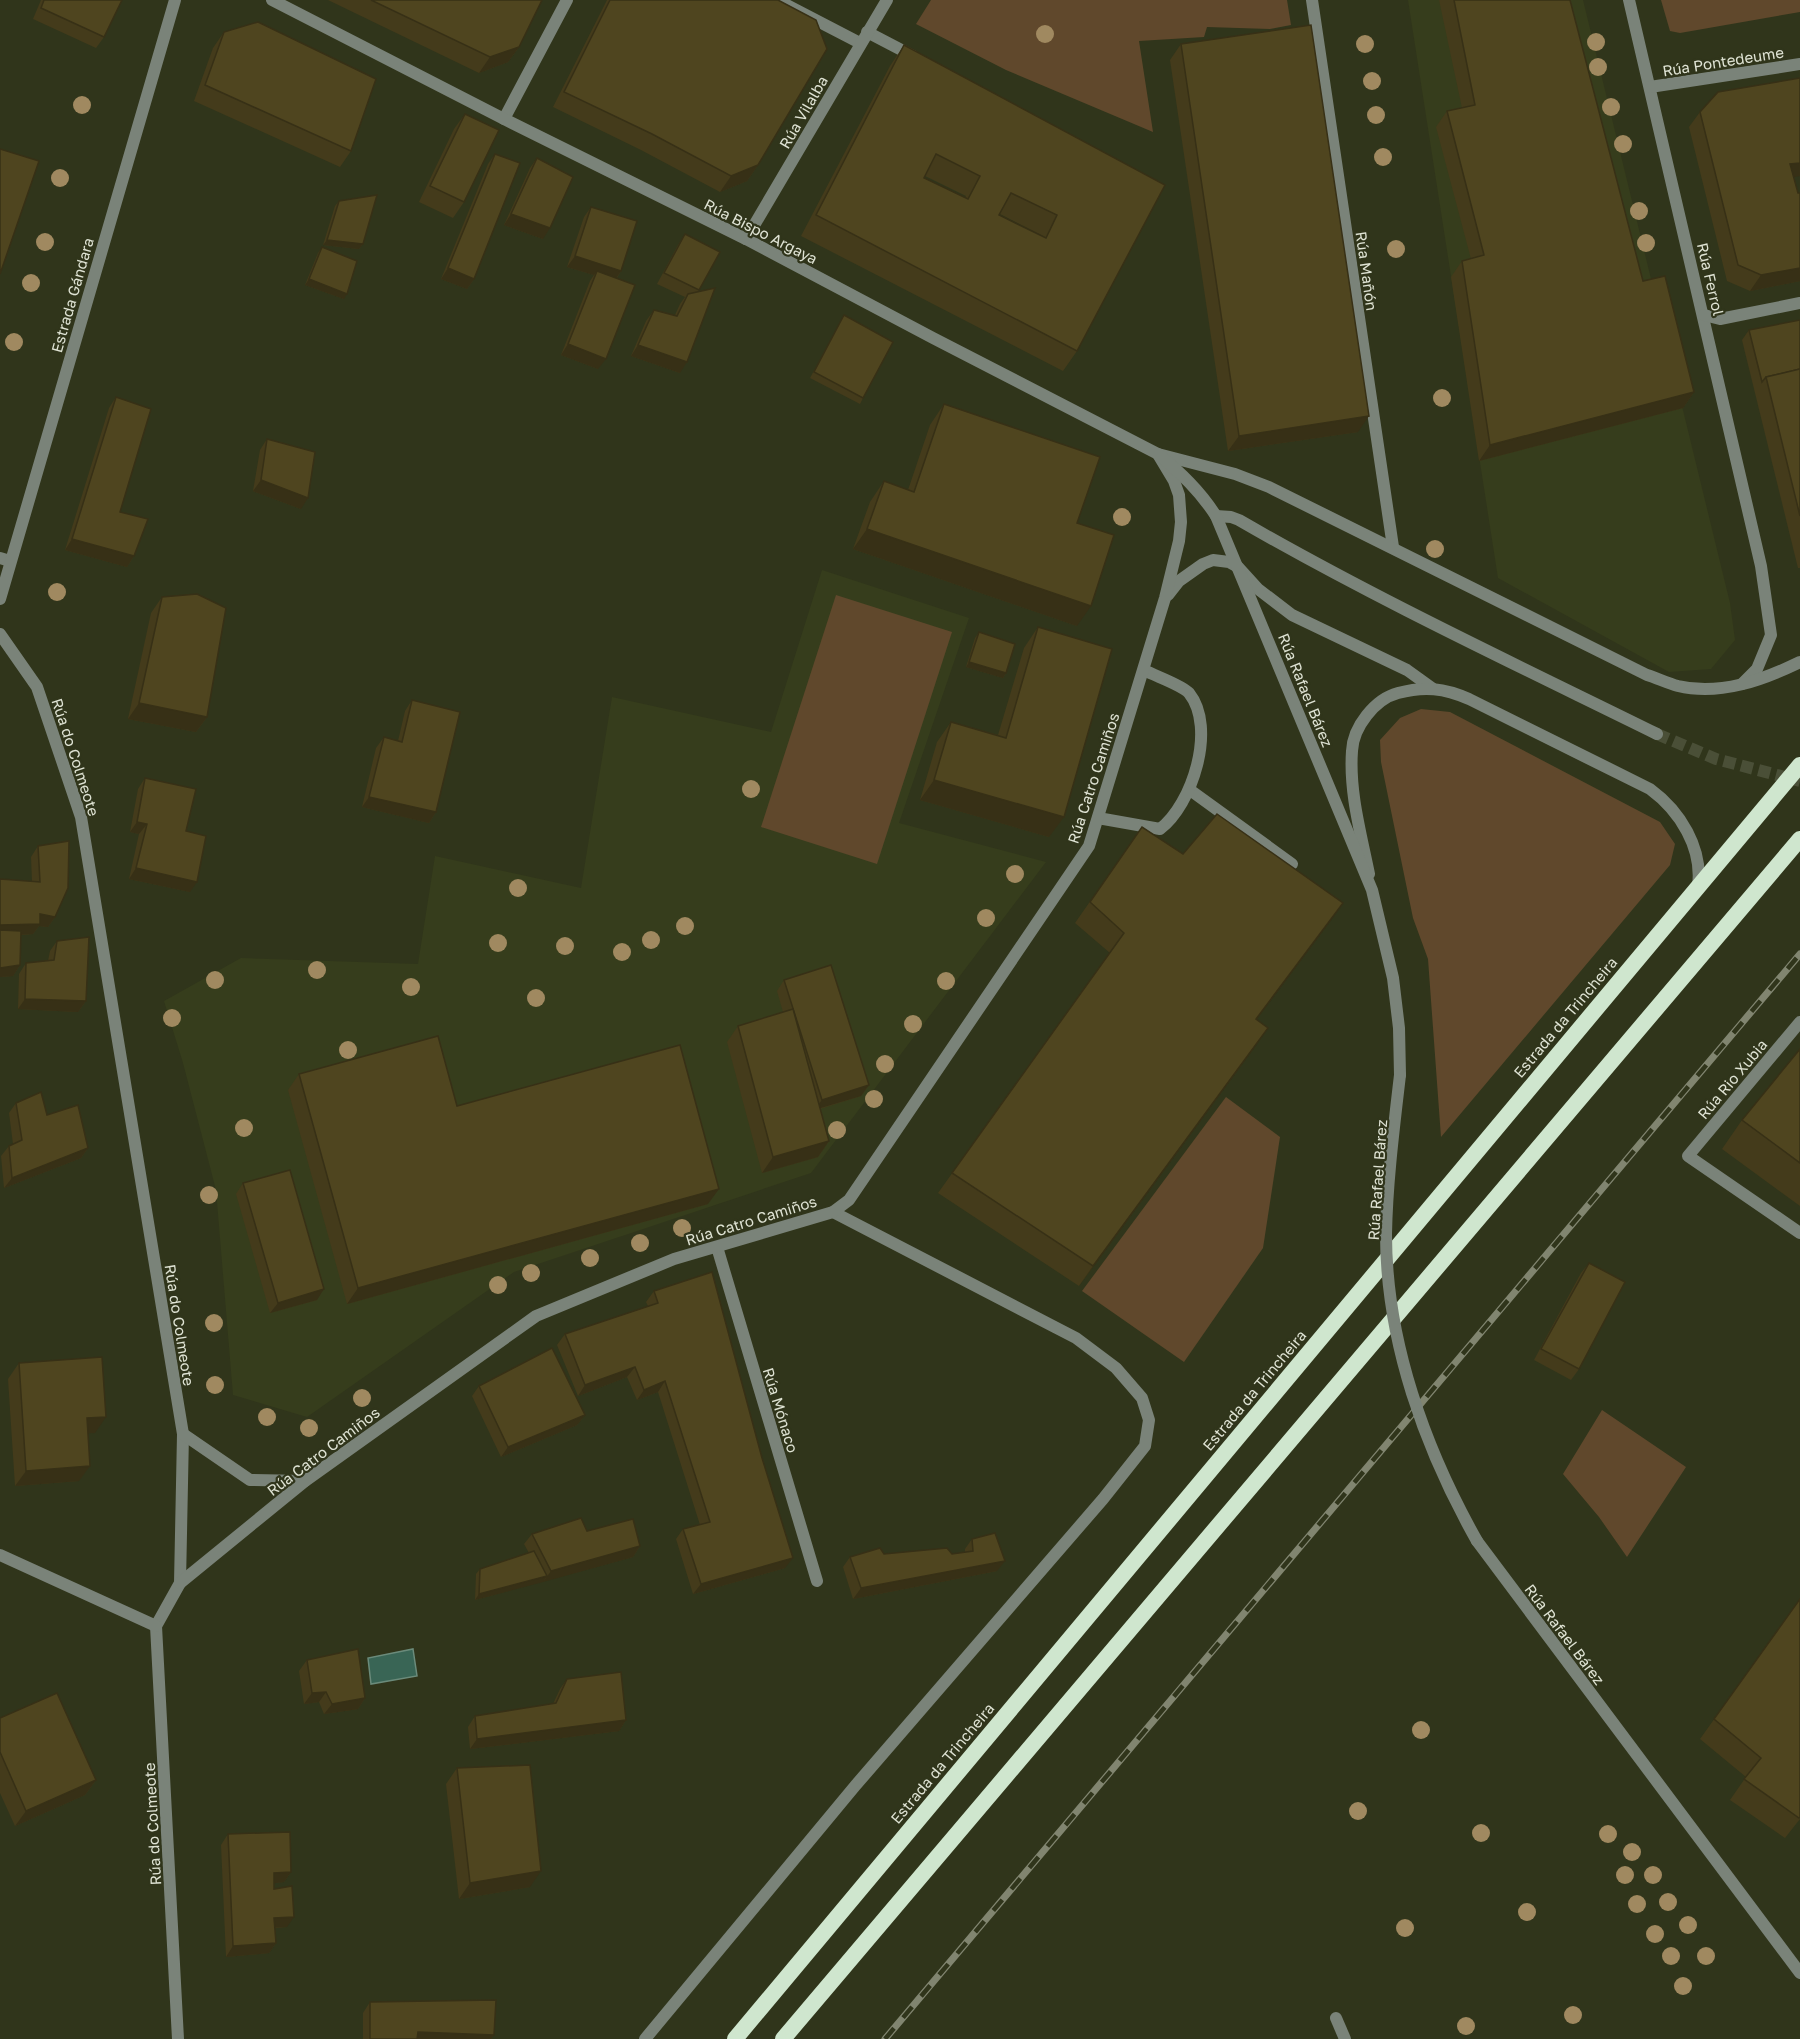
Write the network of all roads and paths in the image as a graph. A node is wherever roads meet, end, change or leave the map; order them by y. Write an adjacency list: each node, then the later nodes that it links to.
1 (175, 0): 19 (street, Estrada Gándara)
2 (272, 0): 12 (street, Rúa Bispo Argaya)
3 (567, 0): 12 (street)
4 (777, 0): 8 (street)
5 (887, 0): 8 (street, Rúa Vilalba)
6 (1312, 0): 18 (street, Rúa Mañón)
7 (1629, 0): 11 (street, Rúa Ferrol)
8 (864, 37): 9 (street); 13 (street, Rúa Vilalba)
9 (928, 64)
10 (1800, 64): 11 (street, Rúa Pontedeume)
11 (1650, 87): 15 (street, Rúa Ferrol)
12 (504, 119): 13 (street, Rúa Bispo Argaya)
13 (746, 239): 16 (street, Rúa Bispo Argaya)
14 (1800, 303): 15 (street)
15 (1704, 315): 26 (street, Rúa Ferrol)
16 (1158, 454): 17 (street, Rúa Bispo Argaya); 18 (street); 21 (street, Rúa Catro Camiños)
17 (1216, 516): 20 (street, Rúa Rafael Bárez); 28 (street)
18 (1393, 547): 26 (street)
19 (5, 560): 22 (street, Estrada Gándara)
20 (1238, 567): 21 (street); 27 (street); 35 (street, Rúa Rafael Bárez)
21 (1166, 598): 25 (street, Rúa Catro Camiños)
22 (0, 599)
23 (0, 634): 40 (street, Rúa do Colmeote)
24 (1800, 662): 26 (street)
25 (1144, 670): 30 (street); 31 (street, Rúa Catro Camiños)
26 (1742, 684)
27 (1432, 688): 34 (street); 35 (street)
28 (1657, 734)
29 (1800, 765): 34 (highway, Estrada da Trincheira)
30 (1190, 790): 31 (street); 33 (street)
31 (1098, 818): 37 (street, Rúa Catro Camiños)
32 (1800, 839): 51 (highway)
33 (1293, 864)
34 (1698, 886): 50 (highway, Estrada da Trincheira)
35 (1372, 890): 46 (street, Rúa Rafael Bárez, bridge)
36 (1800, 1022): 38 (street, Rúa Rio Xubia)
37 (833, 1212): 39 (street, Rúa Catro Camiños); 49 (street)
38 (1800, 1233)
39 (717, 1247): 41 (street, Rúa Catro Camiños); 43 (street, Rúa Mónaco)
40 (183, 1434): 41 (street); 44 (street, Rúa do Colmeote)
41 (305, 1481): 44 (street, Rúa Catro Camiños)
42 (0, 1556): 45 (street)
43 (817, 1581)
44 (180, 1583): 45 (street, Rúa do Colmeote)
45 (156, 1626): 48 (street, Rúa do Colmeote)
46 (1800, 1973)
47 (1336, 2018): 52 (street)
48 (178, 2039)
49 (645, 2039)
50 (735, 2039)
51 (783, 2039)
52 (1345, 2039)

